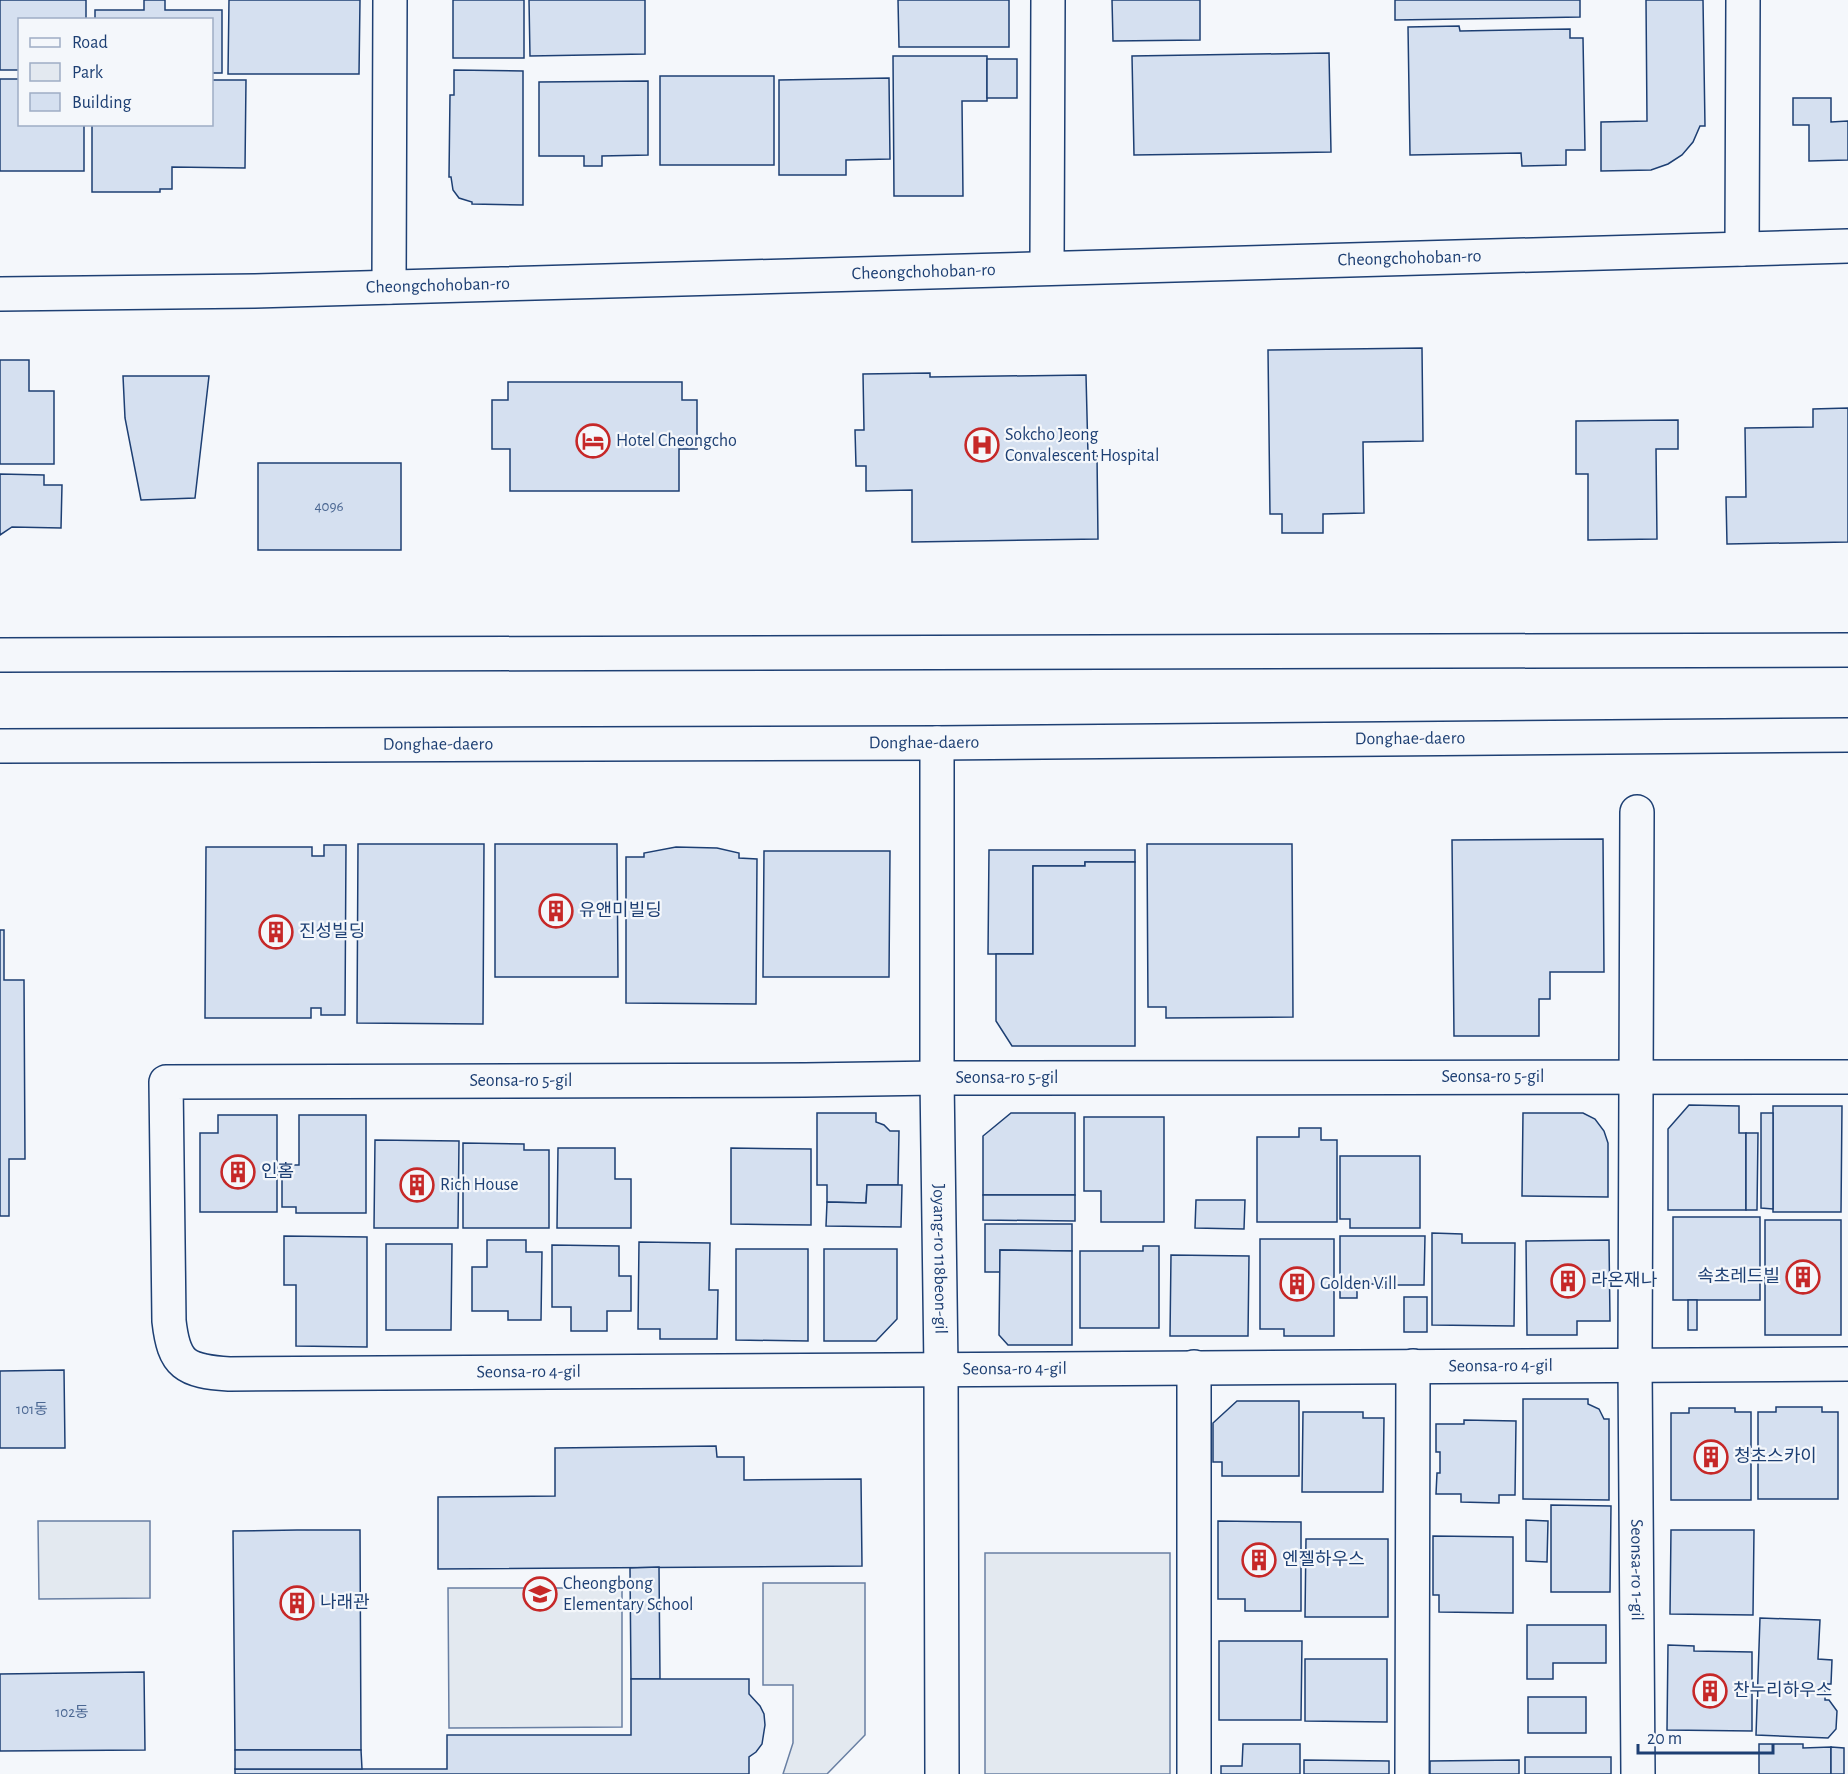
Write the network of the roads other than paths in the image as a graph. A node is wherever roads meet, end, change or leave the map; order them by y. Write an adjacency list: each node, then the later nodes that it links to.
1 (390, 0): 7 (street)
2 (1048, 0): 6 (street)
3 (1743, 0): 5 (street)
4 (1848, 246): 5 (street, Cheongchohoban-ro)
5 (1742, 249): 6 (street, Cheongchohoban-ro)
6 (1047, 267): 7 (street, Cheongchohoban-ro)
7 (389, 287): 8 (street, Cheongchohoban-ro)
8 (0, 294)
9 (1848, 650): 10 (street)
10 (0, 655)
11 (1848, 735): 12 (street, Donghae-daero)
12 (937, 743): 13 (street, Donghae-daero); 17 (street, Joyang-ro 118beon-gil)
13 (0, 746)
14 (1637, 812): 15 (street, Seonsa-ro 1-gil)
15 (1637, 1077): 16 (street, Seonsa-ro 5-gil); 17 (street, Seonsa-ro 5-gil); 21 (street, Seonsa-ro 1-gil)
16 (1848, 1077)
17 (937, 1078): 18 (street, Seonsa-ro 5-gil); 23 (street, Joyang-ro 118beon-gil)
18 (183, 1364): 23 (street, Seonsa-ro 4-gil)
19 (1848, 1364): 21 (street, Seonsa-ro 4-gil)
20 (1413, 1366): 21 (street, Seonsa-ro 4-gil); 22 (street, Seonsa-ro 4-gil); 26 (street)
21 (1635, 1366): 27 (street, Seonsa-ro 1-gil)
22 (1194, 1367): 23 (street, Seonsa-ro 4-gil); 25 (street)
23 (941, 1369): 24 (street, Joyang-ro 118beon-gil)
24 (942, 1774)
25 (1194, 1774)
26 (1412, 1774)
27 (1638, 1774)

